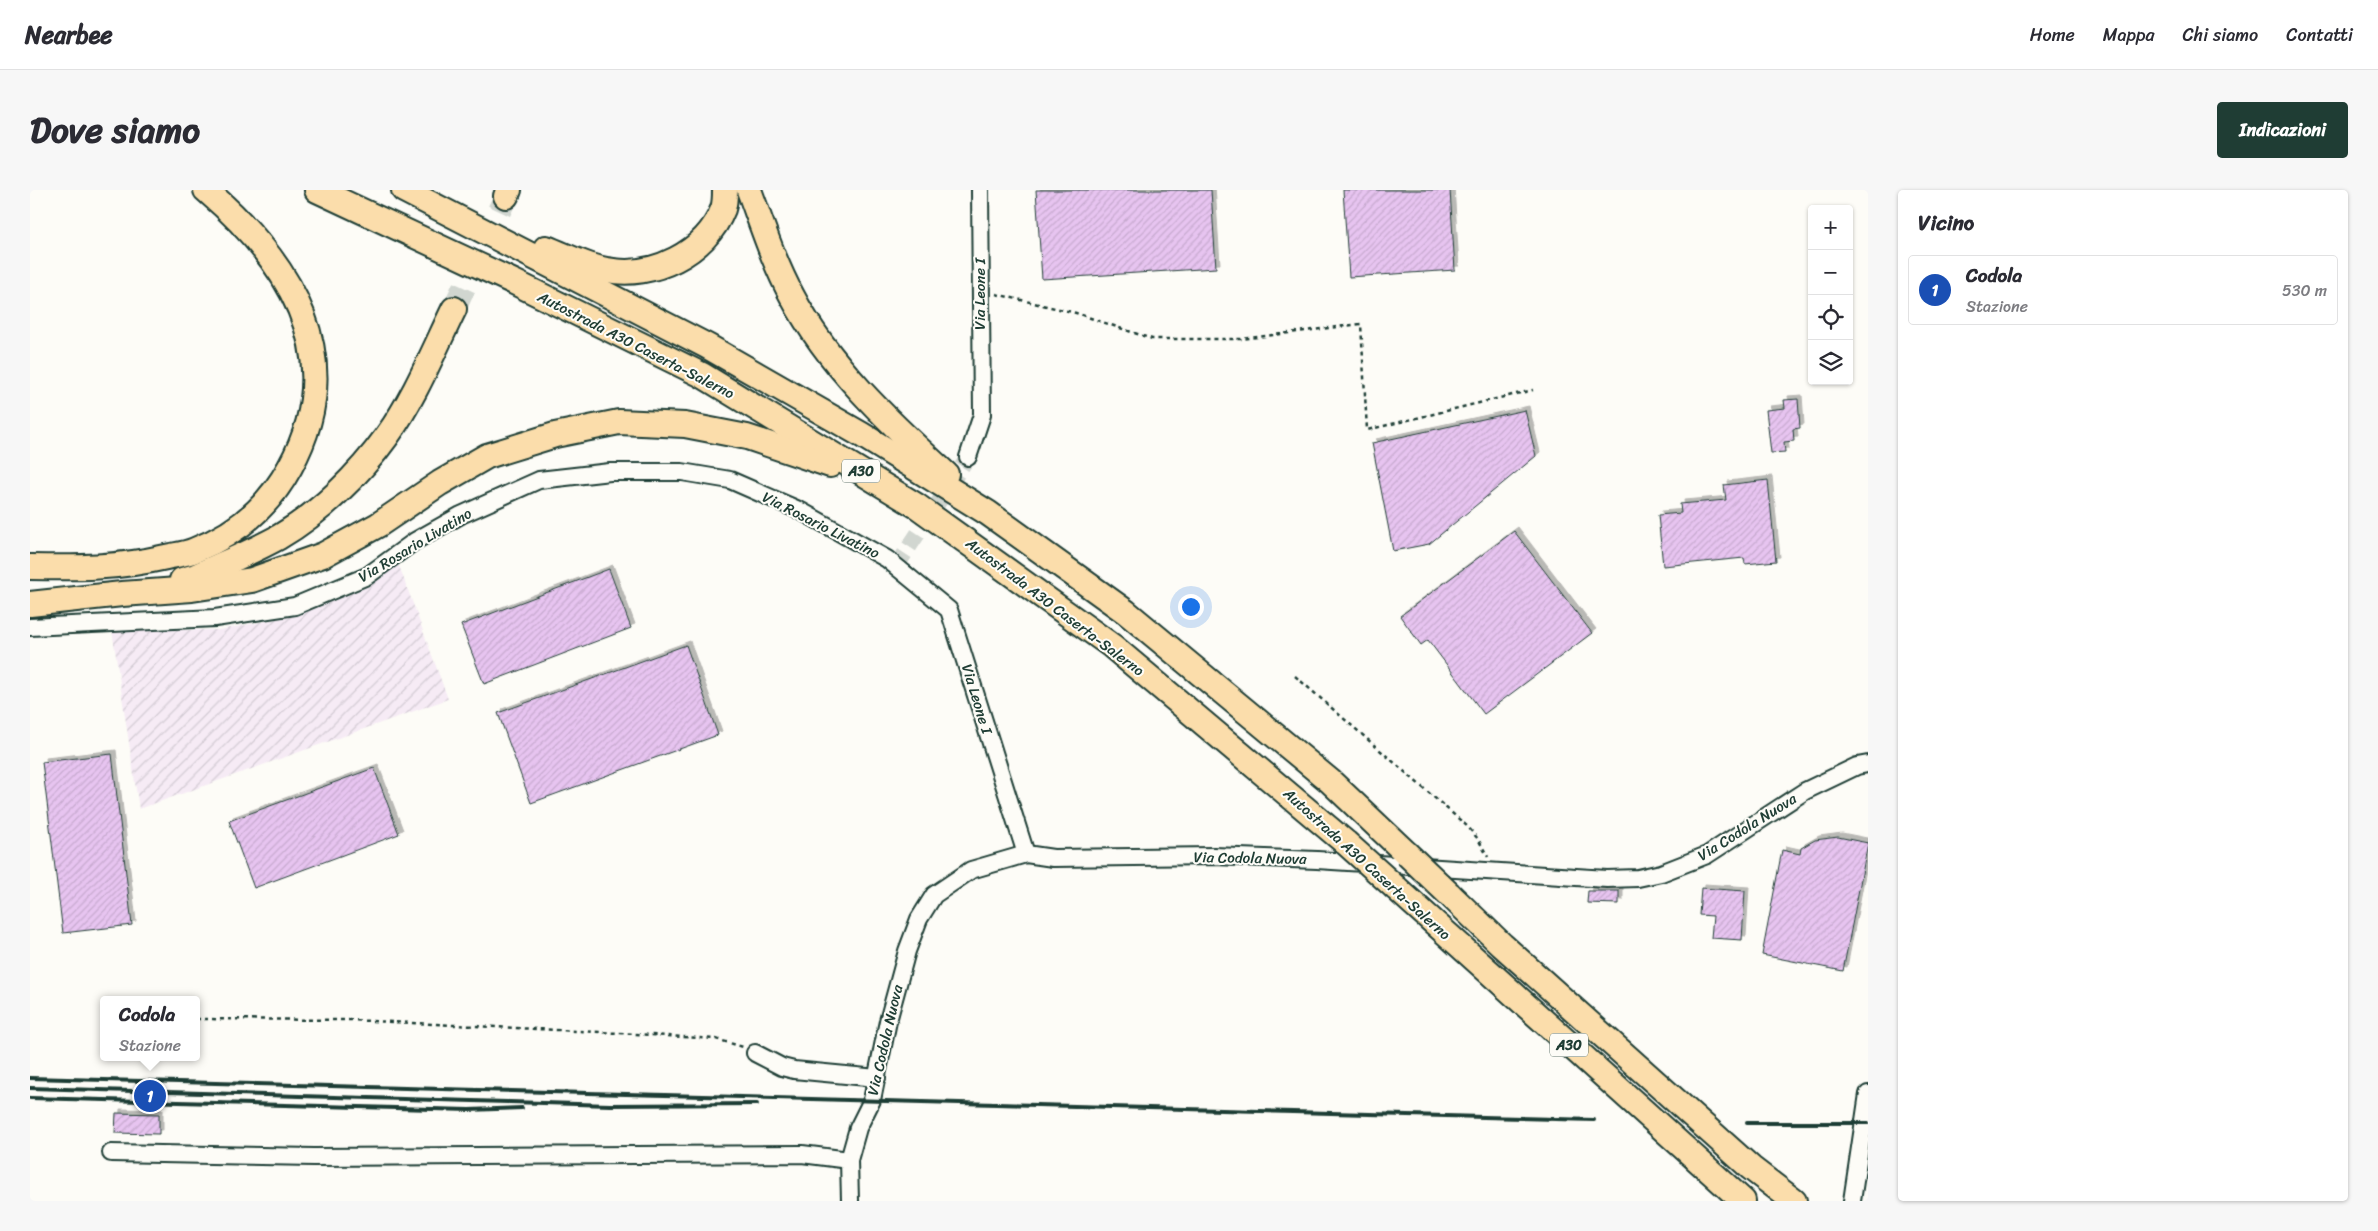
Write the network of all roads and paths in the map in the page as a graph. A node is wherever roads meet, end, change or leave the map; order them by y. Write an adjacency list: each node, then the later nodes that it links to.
1 (206, 190): 17 (highway)
2 (317, 190): 12 (highway, Autostrada A30 Caserta-Salerno / A30)
3 (404, 190): 7 (highway, Autostrada A30 Caserta-Salerno / A30)
4 (725, 190): 7 (highway)
5 (750, 190): 13 (highway)
6 (980, 190): 8 (street, Via Leone I)
7 (437, 206): 13 (highway, Autostrada A30 Caserta-Salerno / A30)
8 (980, 290): 10 (path); 11 (street, Via Leone I)
9 (454, 308): 14 (highway)
10 (1533, 390)
11 (968, 457)
12 (917, 506): 18 (highway); 33 (highway, Autostrada A30 Caserta-Salerno / A30, bridge)
13 (988, 513): 34 (highway, Autostrada A30 Caserta-Salerno / A30, bridge)
14 (232, 559): 17 (highway); 18 (highway)
15 (30, 567): 17 (highway)
16 (896, 567): 20 (street, Via Rosario Livatino); 23 (street, Via Leone I)
17 (96, 568)
18 (122, 594): 19 (highway)
19 (30, 604)
20 (30, 626)
21 (1294, 676): 24 (path)
22 (1865, 763): 24 (street, Via Codola Nuova)
23 (1026, 854): 24 (street, Via Codola Nuova); 27 (street, Via Codola Nuova)
24 (1492, 871)
25 (200, 1019): 26 (path)
26 (755, 1053): 27 (street)
27 (877, 1078): 30 (street, Via Codola Nuova)
28 (1868, 1094): 31 (street)
29 (111, 1154): 30 (street)
30 (849, 1160): 32 (street, Via Codola Nuova)
31 (1863, 1165): 35 (street)
32 (850, 1201)
33 (1743, 1201)
34 (1794, 1201)
35 (1852, 1201)

